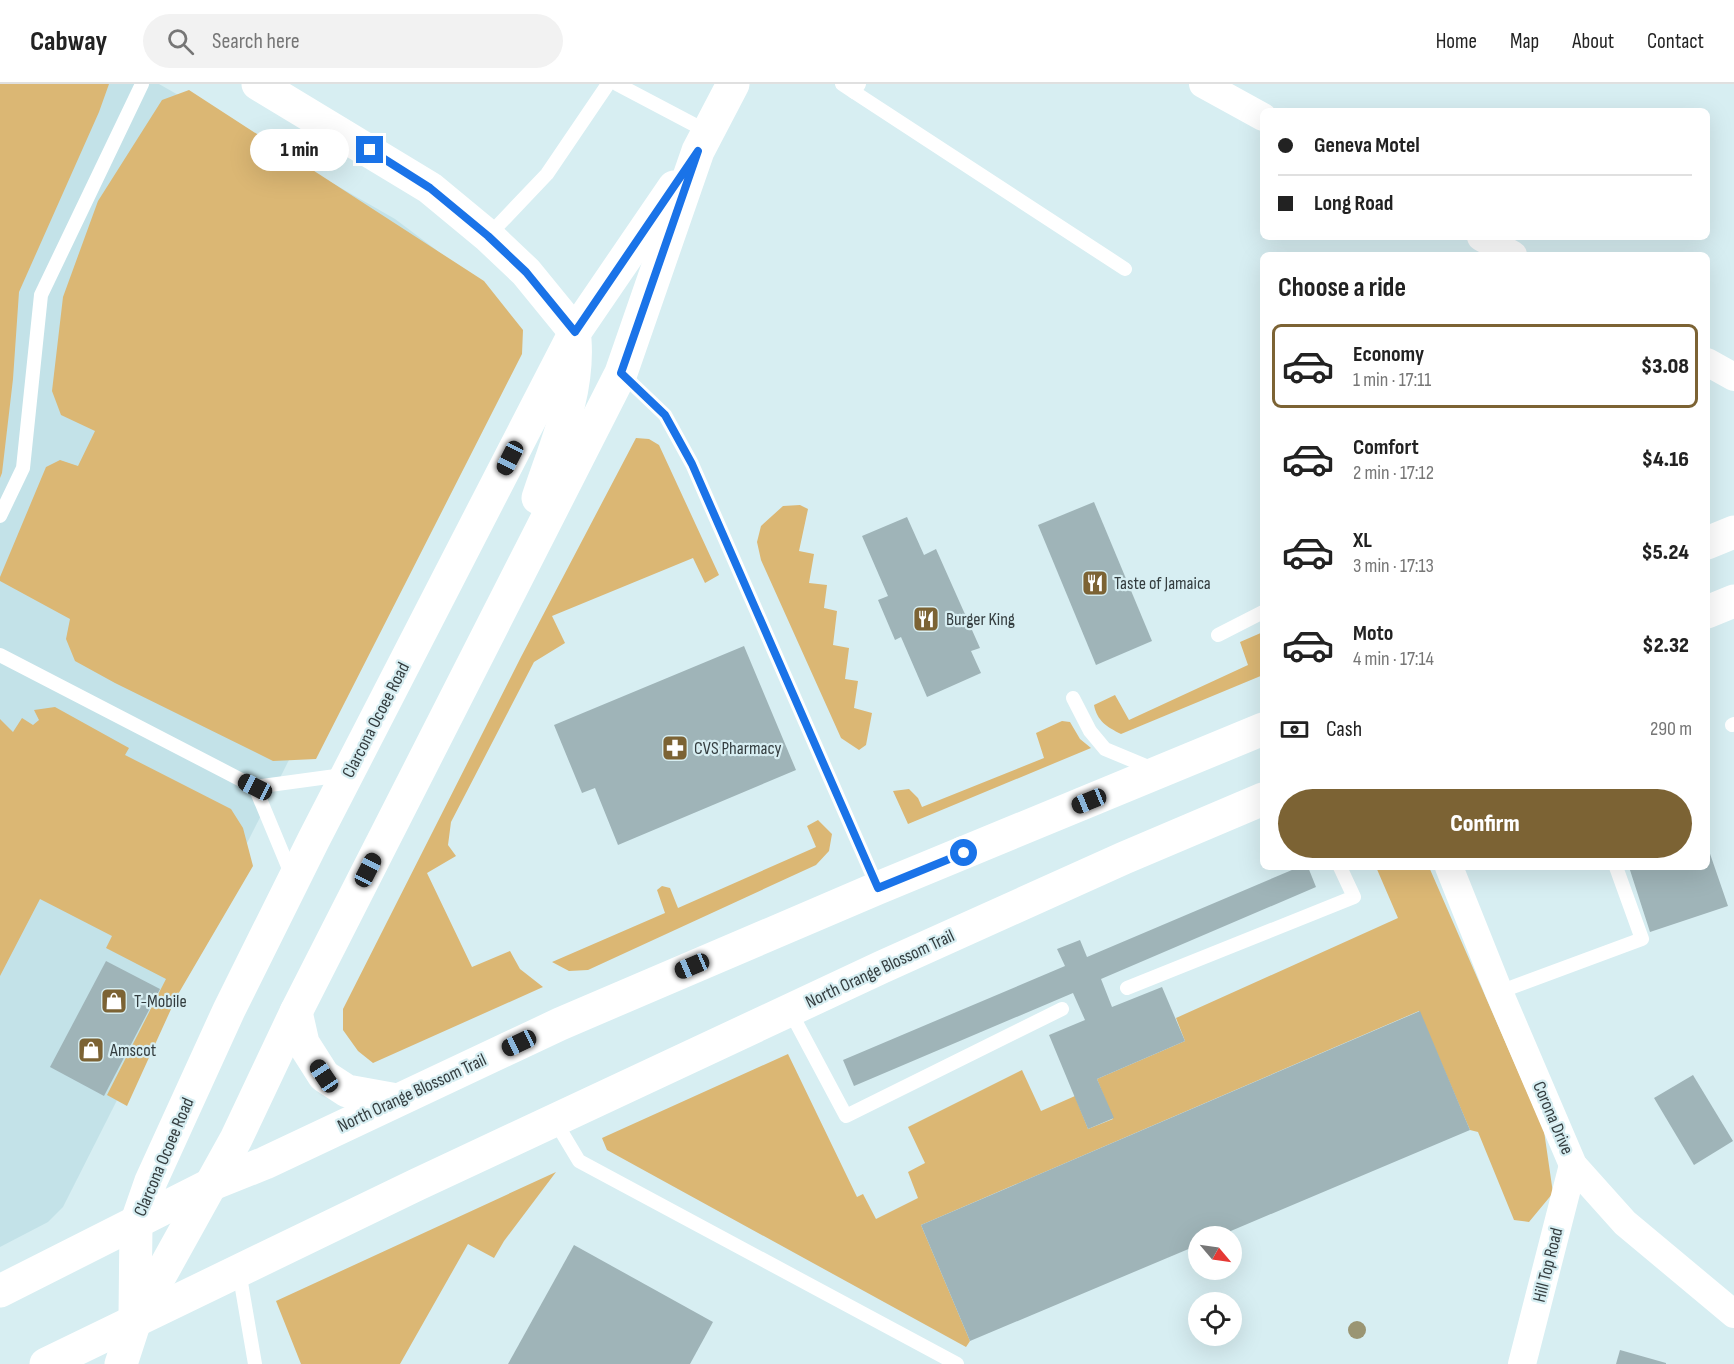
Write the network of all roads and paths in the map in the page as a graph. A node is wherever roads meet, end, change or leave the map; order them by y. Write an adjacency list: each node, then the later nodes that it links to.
1 (142, 84): 19 (lane)
2 (258, 84): 11 (main road)
3 (608, 84): 11 (lane)
4 (617, 84): 10 (lane)
5 (733, 84): 10 (main road, Clarcona Ocoee Road)
6 (842, 84): 8 (lane)
7 (1203, 84): 9 (street)
8 (857, 88): 14 (lane)
9 (1260, 115)
10 (703, 141): 15 (main road, Clarcona Ocoee Road); 17 (main road, Clarcona Ocoee Road)
11 (488, 236): 15 (main road)
12 (1486, 240): 13 (street)
13 (1508, 252)
14 (1125, 269)
15 (575, 332): 22 (main road); 31 (main road, Clarcona Ocoee Road)
16 (1710, 364): 18 (street)
17 (621, 373): 22 (main road, Clarcona Ocoee Road); 38 (lane)
18 (1734, 377)
19 (0, 516)
20 (1734, 532): 21 (main road)
21 (1710, 542)
22 (506, 598): 43 (main road, Clarcona Ocoee Road)
23 (1734, 601): 24 (main road)
24 (1710, 611)
25 (1260, 613): 26 (lane)
26 (1218, 634)
27 (0, 655): 32 (lane)
28 (1073, 698): 30 (lane)
29 (1260, 730): 30 (main road, North Orange Blossom Trail)
30 (1161, 772): 38 (main road, North Orange Blossom Trail)
31 (348, 775): 32 (lane); 37 (main road, Clarcona Ocoee Road)
32 (255, 787): 37 (lane)
33 (1260, 800): 42 (main road, North Orange Blossom Trail)
34 (1341, 870): 39 (lane)
35 (1450, 870): 40 (street, Corona Drive)
36 (1617, 870): 40 (lane)
37 (294, 880): 48 (main road, Clarcona Ocoee Road)
38 (878, 888): 44 (main road, North Orange Blossom Trail)
39 (1127, 988)
40 (1499, 992): 46 (street, Corona Drive)
41 (1062, 1009): 42 (lane)
42 (790, 1011): 45 (main road, North Orange Blossom Trail)
43 (296, 1012): 44 (main road); 47 (main road, Clarcona Ocoee Road)
44 (397, 1100): 47 (main road, North Orange Blossom Trail)
45 (555, 1121): 49 (main road, North Orange Blossom Trail); 56 (lane)
46 (1573, 1165): 51 (street, Corona Drive); 57 (street, Hill Top Road)
47 (210, 1185): 48 (main road, North Orange Blossom Trail); 52 (main road, Clarcona Ocoee Road)
48 (136, 1224): 50 (main road, North Orange Blossom Trail); 52 (main road, Clarcona Ocoee Road)
49 (239, 1269): 52 (main road, North Orange Blossom Trail); 55 (lane)
50 (0, 1291)
51 (1734, 1314)
52 (135, 1321): 53 (main road, North Orange Blossom Trail); 54 (main road, Clarcona Ocoee Road)
53 (46, 1364)
54 (121, 1364)
55 (255, 1364)
56 (957, 1364)
57 (1522, 1364)

